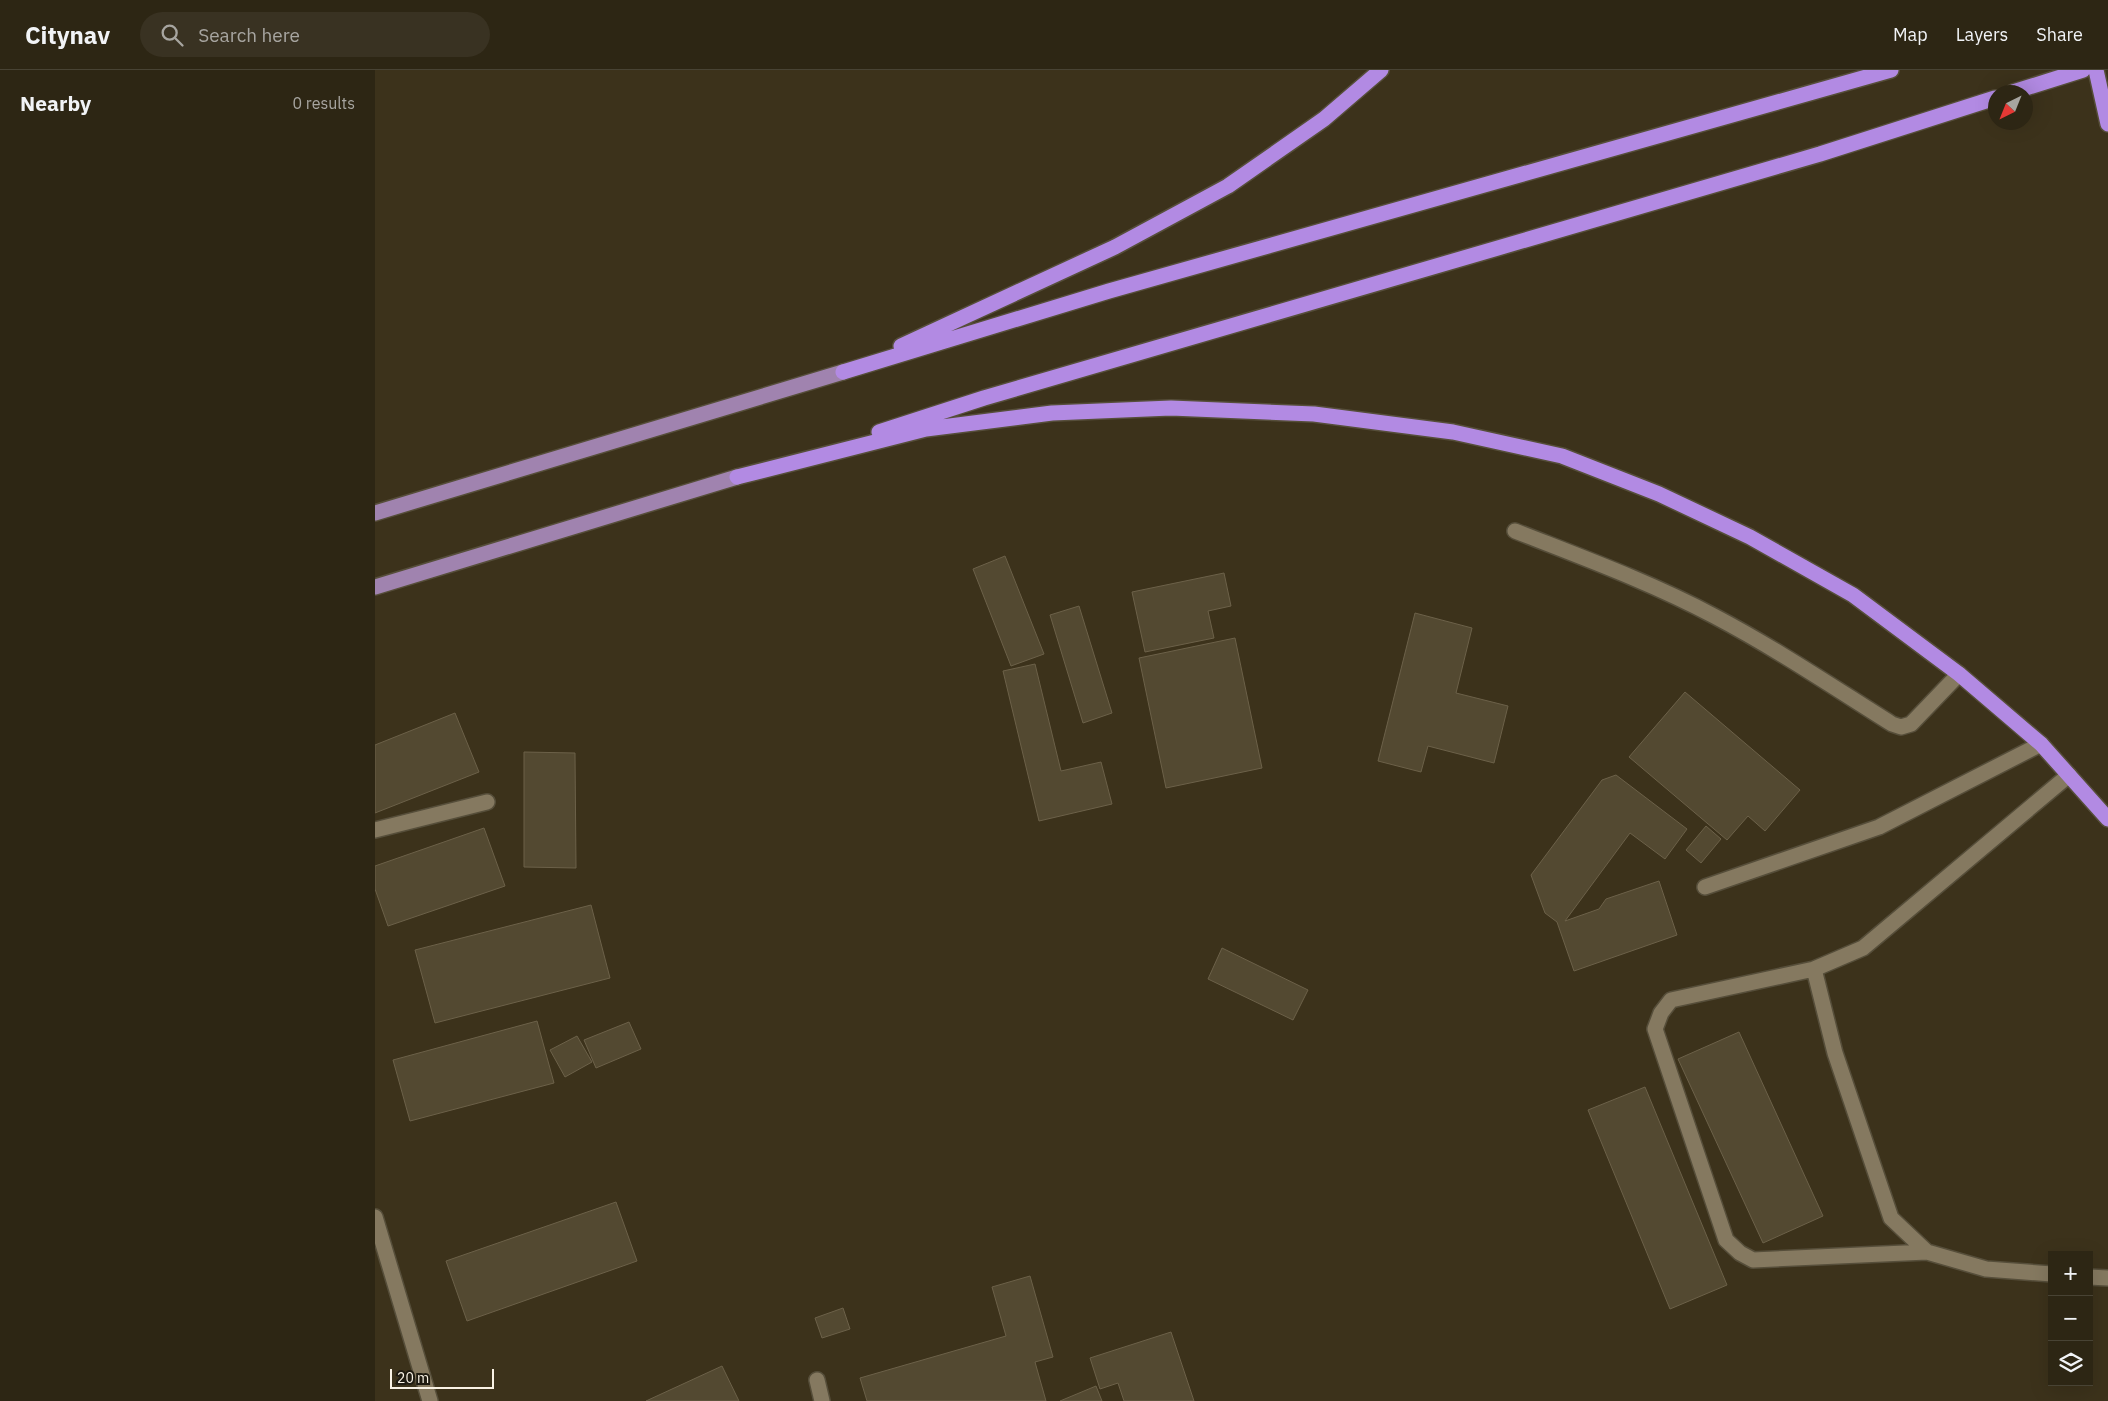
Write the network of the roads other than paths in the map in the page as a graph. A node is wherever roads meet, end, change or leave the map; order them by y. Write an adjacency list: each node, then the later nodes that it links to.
1 (1381, 70): 8 (highway)
2 (1891, 70): 8 (highway)
3 (2083, 70): 5 (highway)
4 (2096, 70): 7 (highway)
5 (2033, 86)
6 (1988, 100): 9 (highway)
7 (2107, 118)
8 (843, 372): 10 (main road)
9 (737, 477): 12 (main road); 13 (highway)
10 (375, 513)
11 (1515, 531): 13 (street)
12 (375, 587)
13 (1959, 674): 14 (highway)
14 (2041, 744): 15 (highway); 19 (street)
15 (2069, 774): 17 (highway); 20 (street)
16 (487, 802): 18 (street)
17 (2108, 819)
18 (375, 830)
19 (1705, 887)
20 (1814, 968): 22 (street); 22 (street)
21 (375, 1217): 23 (street)
22 (1927, 1252): 24 (street)
23 (381, 1262): 28 (street)
24 (2048, 1274)
25 (2093, 1277): 26 (street)
26 (2108, 1278)
27 (817, 1380): 29 (street)
28 (430, 1401)
29 (822, 1401)

